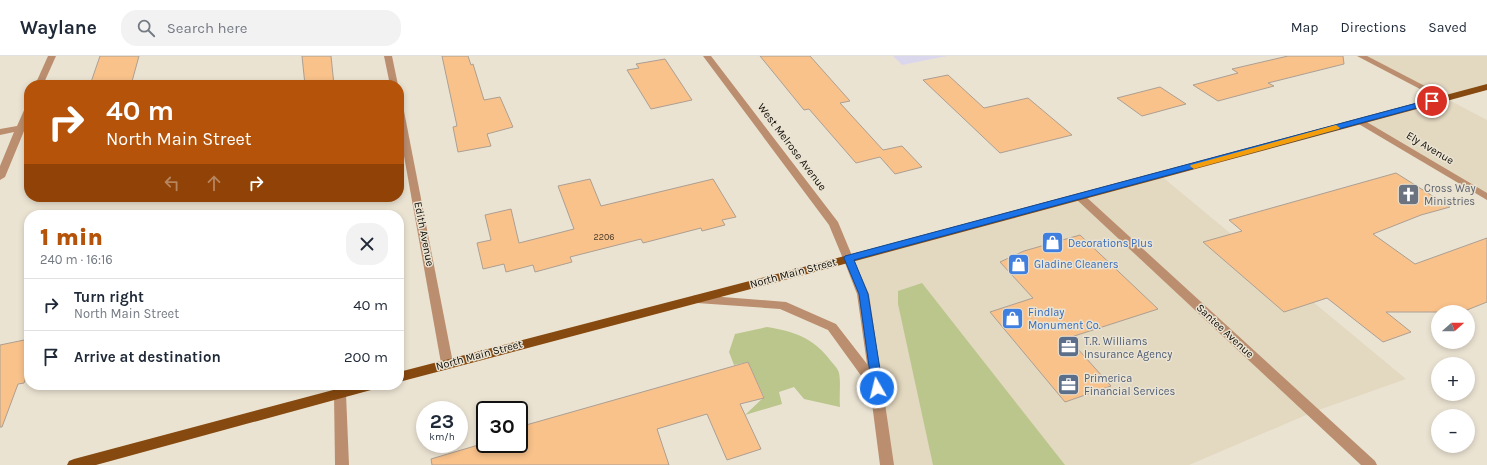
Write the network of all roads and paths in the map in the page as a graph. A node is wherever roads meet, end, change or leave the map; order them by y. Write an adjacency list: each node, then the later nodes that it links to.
1 (52, 56): 5 (street)
2 (388, 56): 6 (street)
3 (707, 56): 17 (street, West Melrose Avenue)
4 (1361, 56): 8 (street)
5 (41, 80)
6 (393, 80)
7 (1487, 87): 8 (main road, North Main Street)
8 (1444, 98): 10 (main road, North Main Street)
9 (24, 119): 11 (street)
10 (1360, 121): 15 (main road, North Main Street); 16 (street, Ely Avenue)
11 (20, 128): 13 (street); 14 (street)
12 (404, 131): 19 (street, Edith Avenue)
13 (0, 132)
14 (0, 177)
15 (1080, 197): 17 (main road, North Main Street); 27 (street, Santee Avenue)
16 (1487, 197)
17 (848, 258): 18 (main road, North Main Street); 21 (street, West Melrose Avenue)
18 (697, 299): 19 (main road, North Main Street); 21 (street)
19 (447, 363): 20 (main road, North Main Street)
20 (404, 376)
21 (877, 388): 26 (street, West Melrose Avenue)
22 (354, 390): 23 (main road)
23 (340, 394): 24 (main road); 25 (street)
24 (74, 465)
25 (342, 465)
26 (886, 465)
27 (1370, 465)

